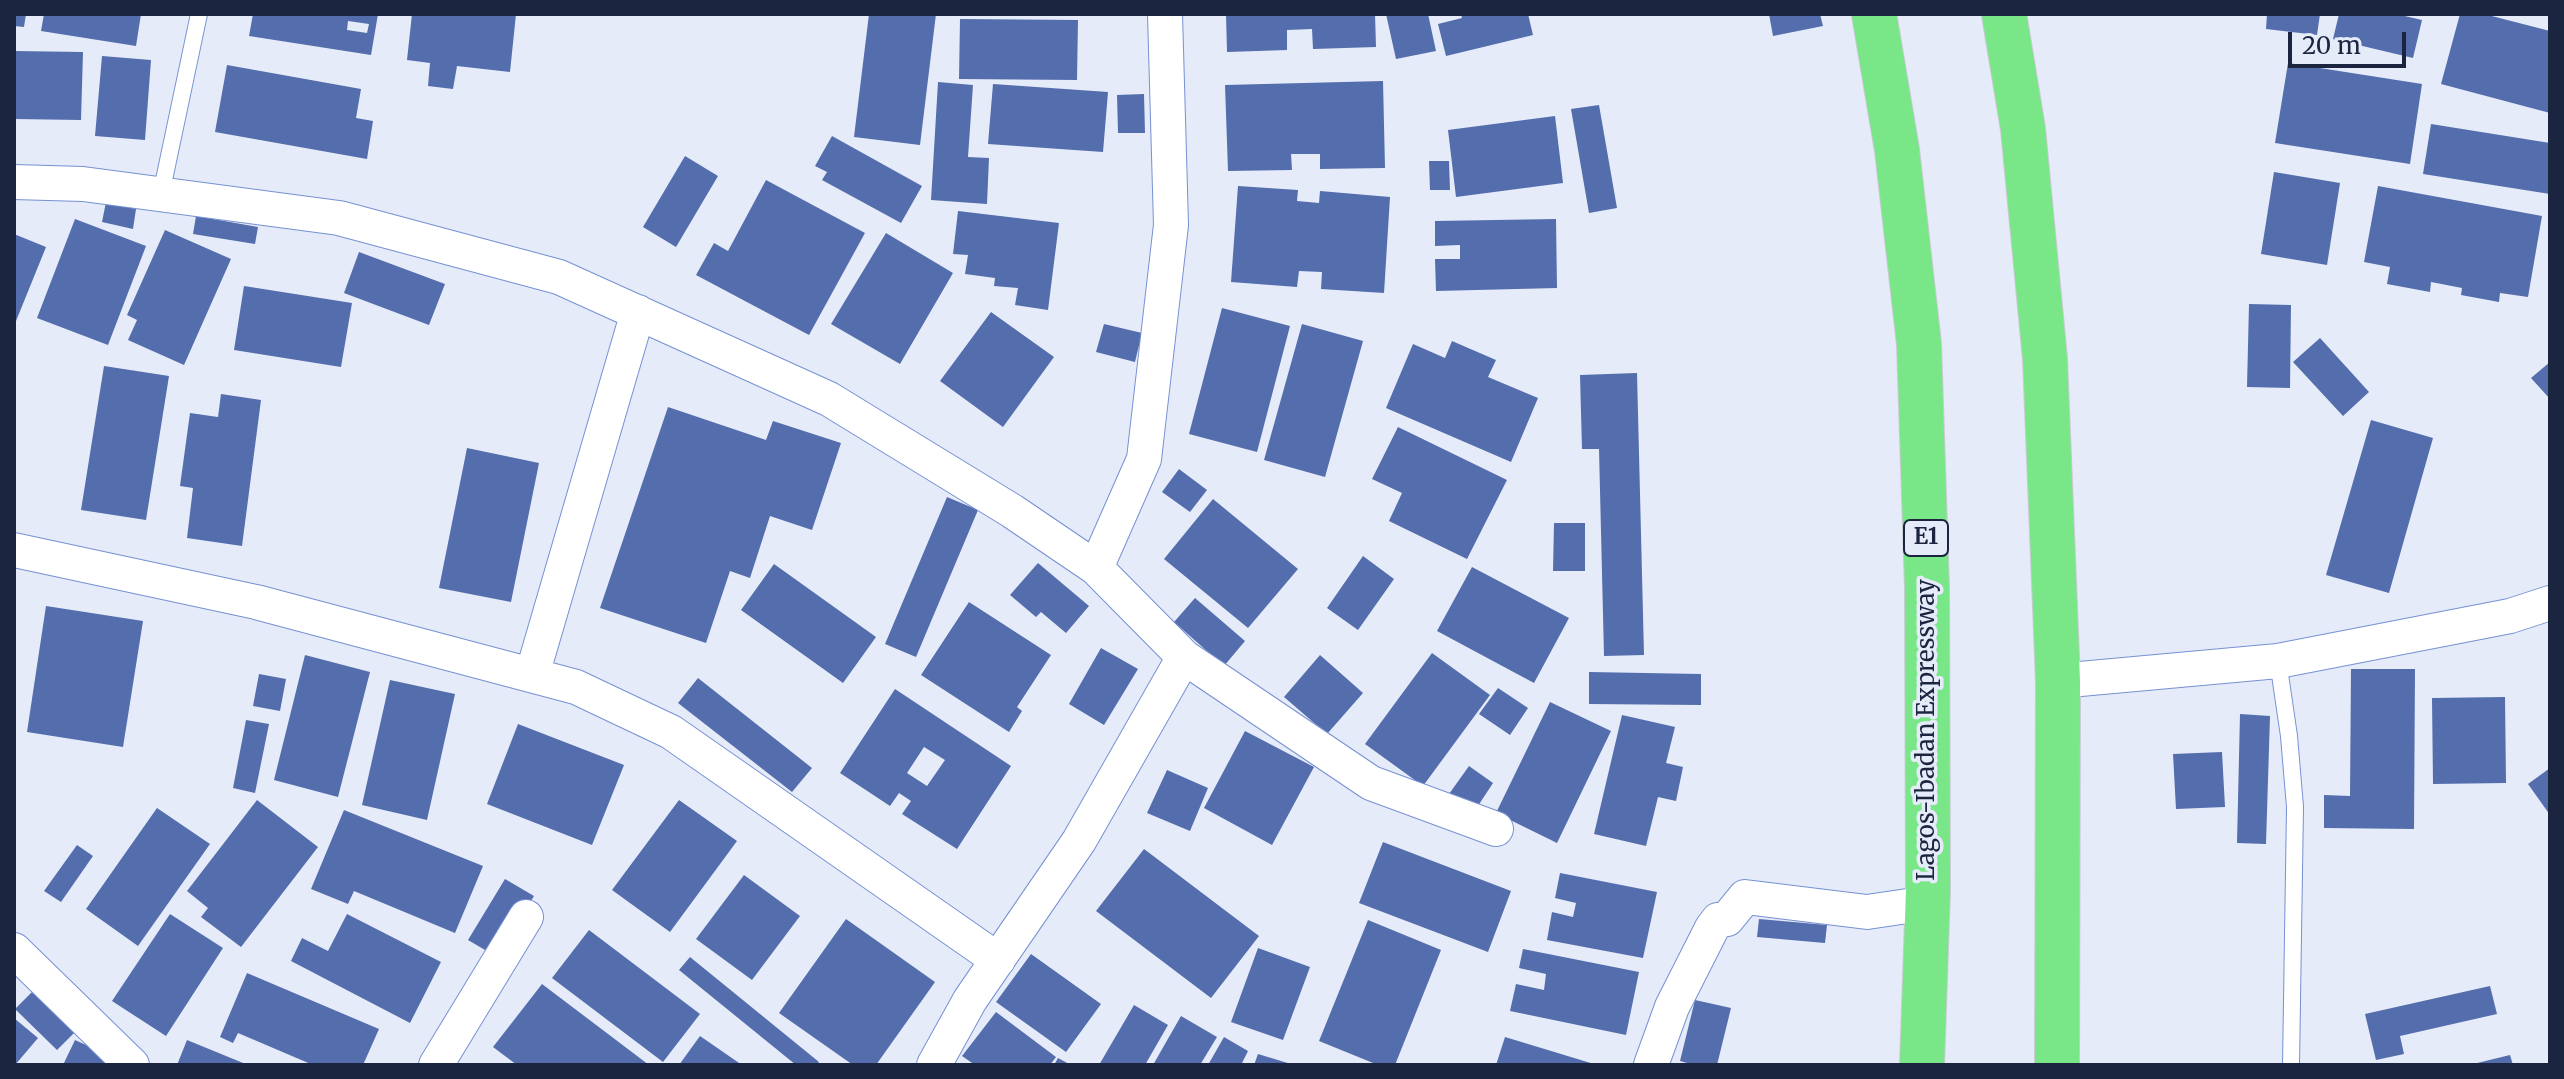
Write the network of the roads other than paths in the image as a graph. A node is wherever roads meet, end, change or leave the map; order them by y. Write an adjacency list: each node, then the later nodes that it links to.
1 (199, 14): 6 (lane)
2 (1165, 14): 9 (street)
3 (1874, 14): 16 (highway, Lagos-Ibadan Expressway / E1)
4 (2004, 14): 14 (highway)
5 (14, 182): 6 (street)
6 (161, 194): 7 (street)
7 (638, 312): 9 (street); 13 (street)
8 (14, 550): 13 (street)
9 (1096, 568): 11 (street)
10 (2550, 603): 12 (street)
11 (1184, 657): 15 (street); 19 (street)
12 (2278, 661): 14 (street); 26 (lane)
13 (532, 675): 19 (street)
14 (2058, 681): 25 (highway)
15 (1496, 829)
16 (1928, 903): 23 (street); 24 (highway, Lagos-Ibadan Expressway / E1)
17 (526, 917): 21 (street)
18 (14, 950): 20 (street)
19 (998, 960): 22 (street)
20 (132, 1065)
21 (436, 1065)
22 (934, 1065)
23 (1651, 1065)
24 (1922, 1065)
25 (2057, 1065)
26 (2291, 1065)

